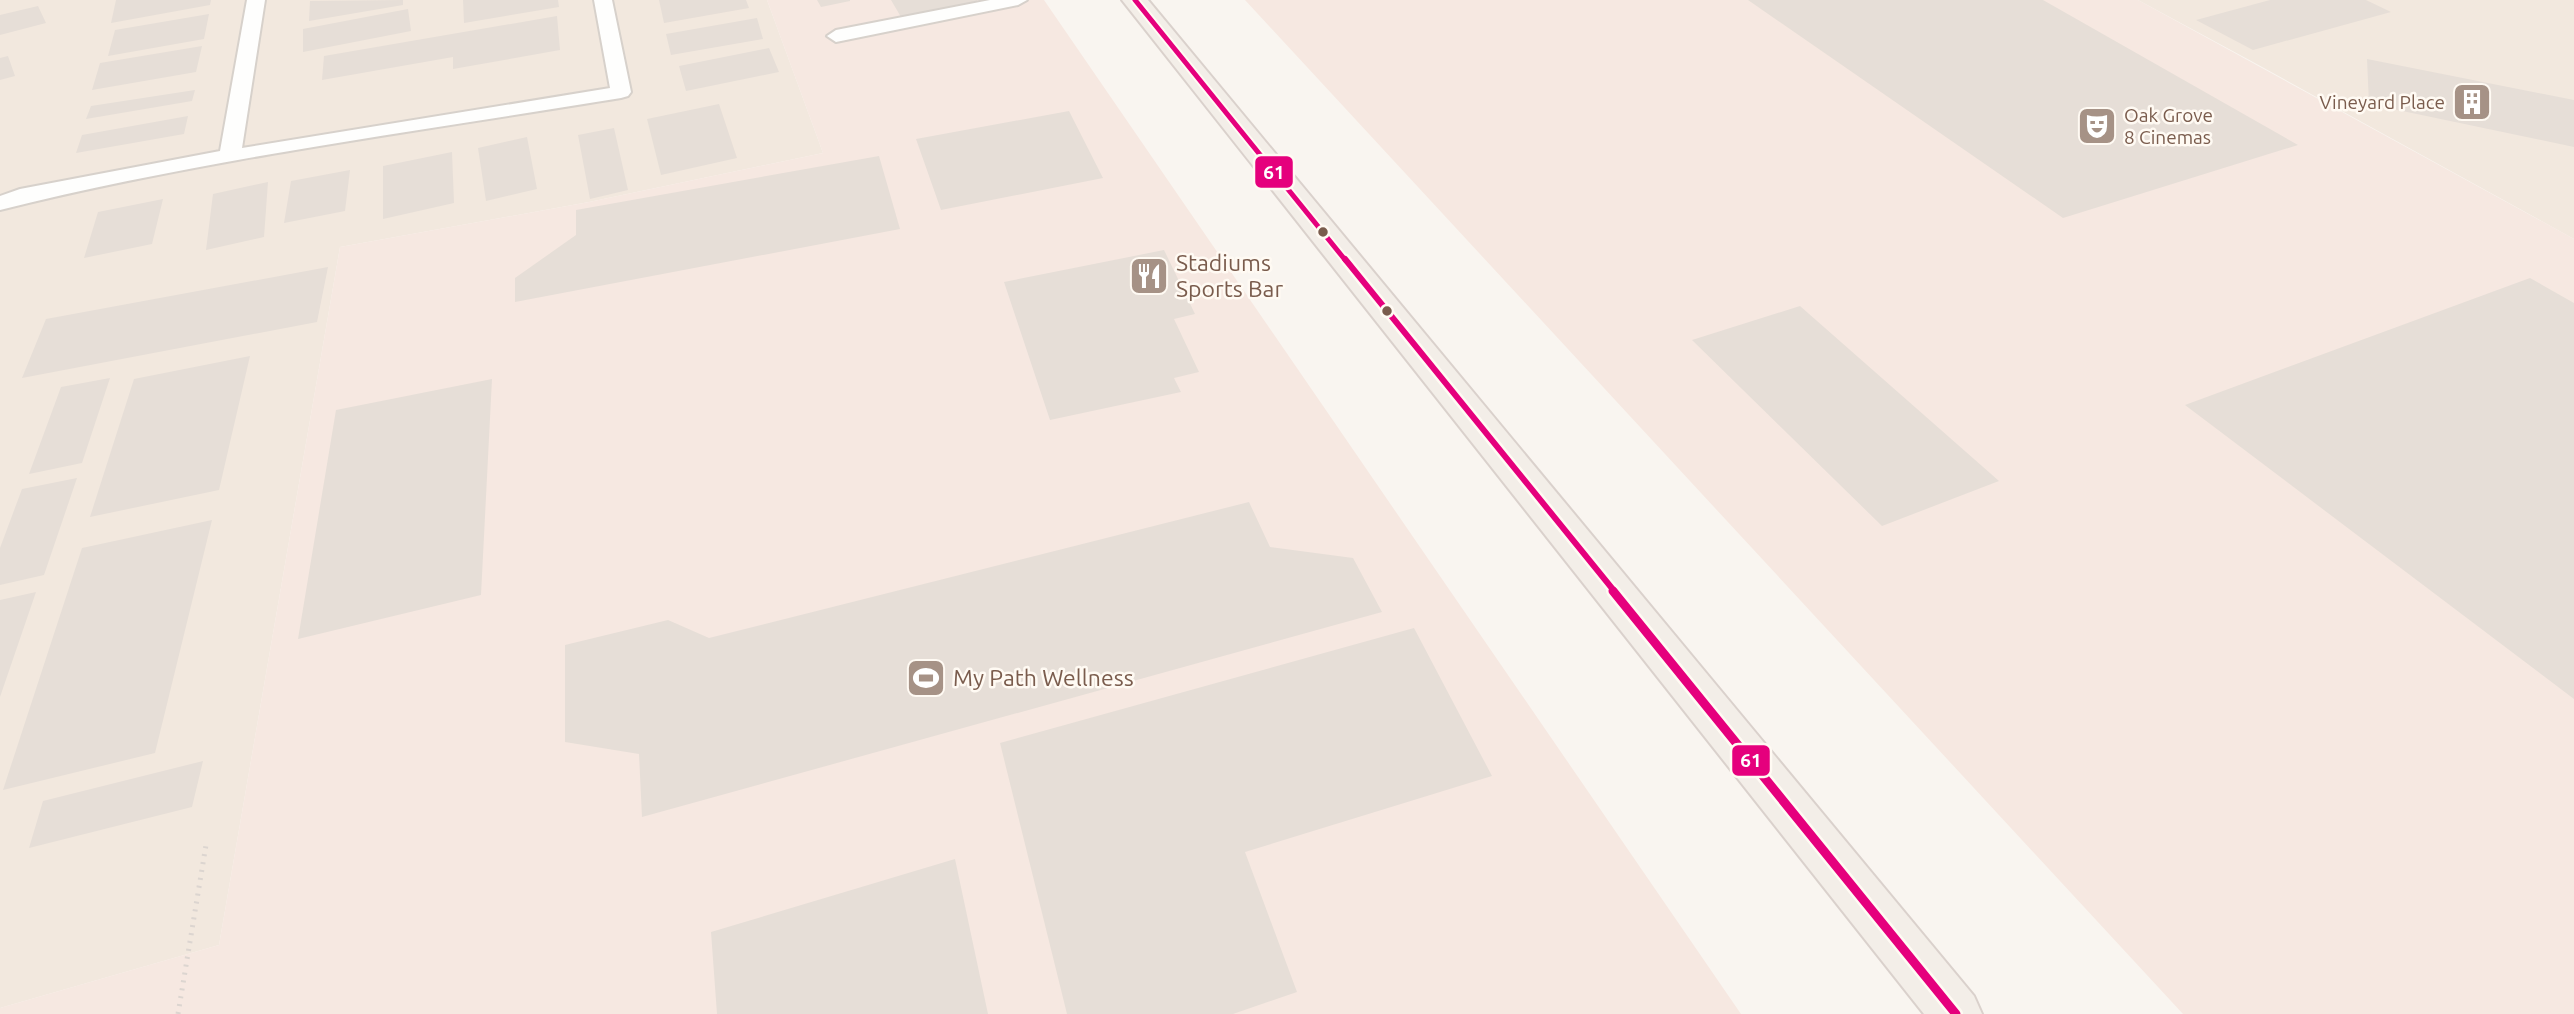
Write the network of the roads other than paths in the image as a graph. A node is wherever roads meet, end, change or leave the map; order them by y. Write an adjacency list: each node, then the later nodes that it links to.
1 (256, 0): 6 (lane)
2 (603, 0): 6 (lane)
3 (1018, 0): 5 (lane)
4 (1135, 0): 8 (main road)
5 (836, 36)
6 (230, 156): 7 (lane)
7 (0, 203)
8 (1956, 1014)

